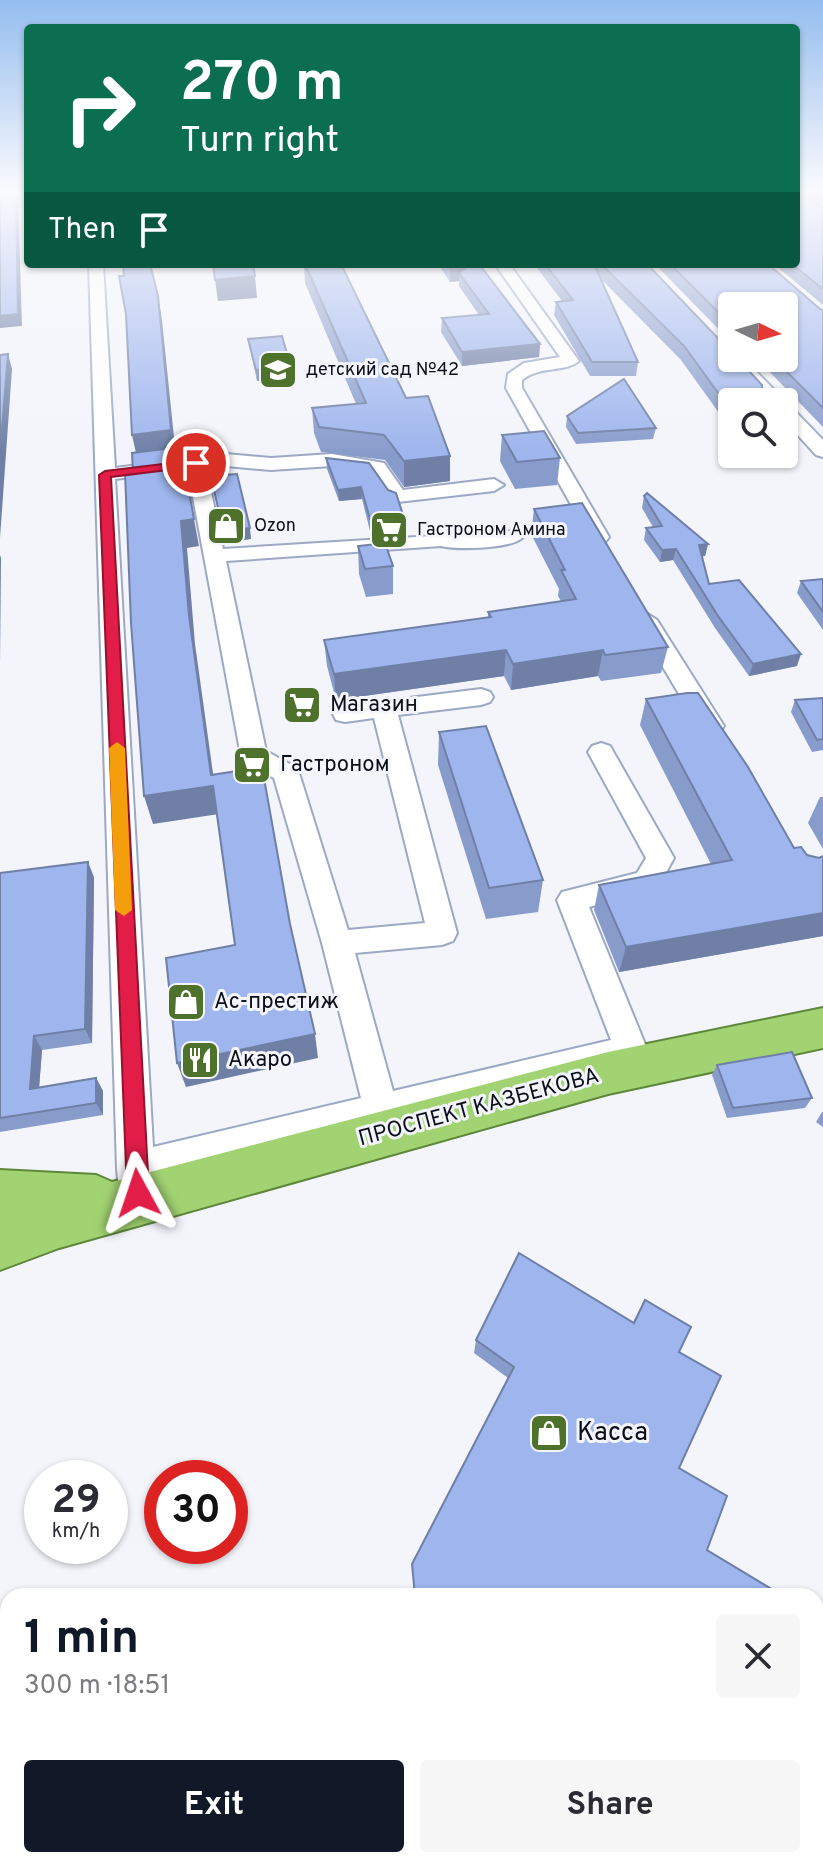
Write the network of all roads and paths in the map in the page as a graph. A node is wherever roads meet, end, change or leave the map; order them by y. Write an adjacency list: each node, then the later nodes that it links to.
1 (97, 279): 8 (street)
2 (513, 279): 11 (street)
3 (747, 372): 4 (street)
4 (763, 388)
5 (798, 425): 6 (street)
6 (823, 451)
7 (196, 463): 8 (street); 9 (street); 12 (street)
8 (105, 475): 24 (street)
9 (494, 485)
10 (513, 537): 12 (street)
11 (608, 552)
12 (213, 556): 19 (street)
13 (639, 607): 17 (street)
14 (481, 697): 15 (street)
15 (384, 708): 16 (street); 19 (street)
16 (345, 714)
17 (721, 740)
18 (601, 752): 22 (street)
19 (337, 943): 23 (street)
20 (823, 1015): 22 (street)
21 (823, 1028): 24 (highway, ПРОСПЕКТ КАЗБЕКОВА)
22 (631, 1049): 23 (street)
23 (381, 1109): 24 (street)
24 (136, 1185): 25 (highway); 26 (highway, ПРОСПЕКТ КАЗБЕКОВА)
25 (0, 1195)
26 (0, 1243)

